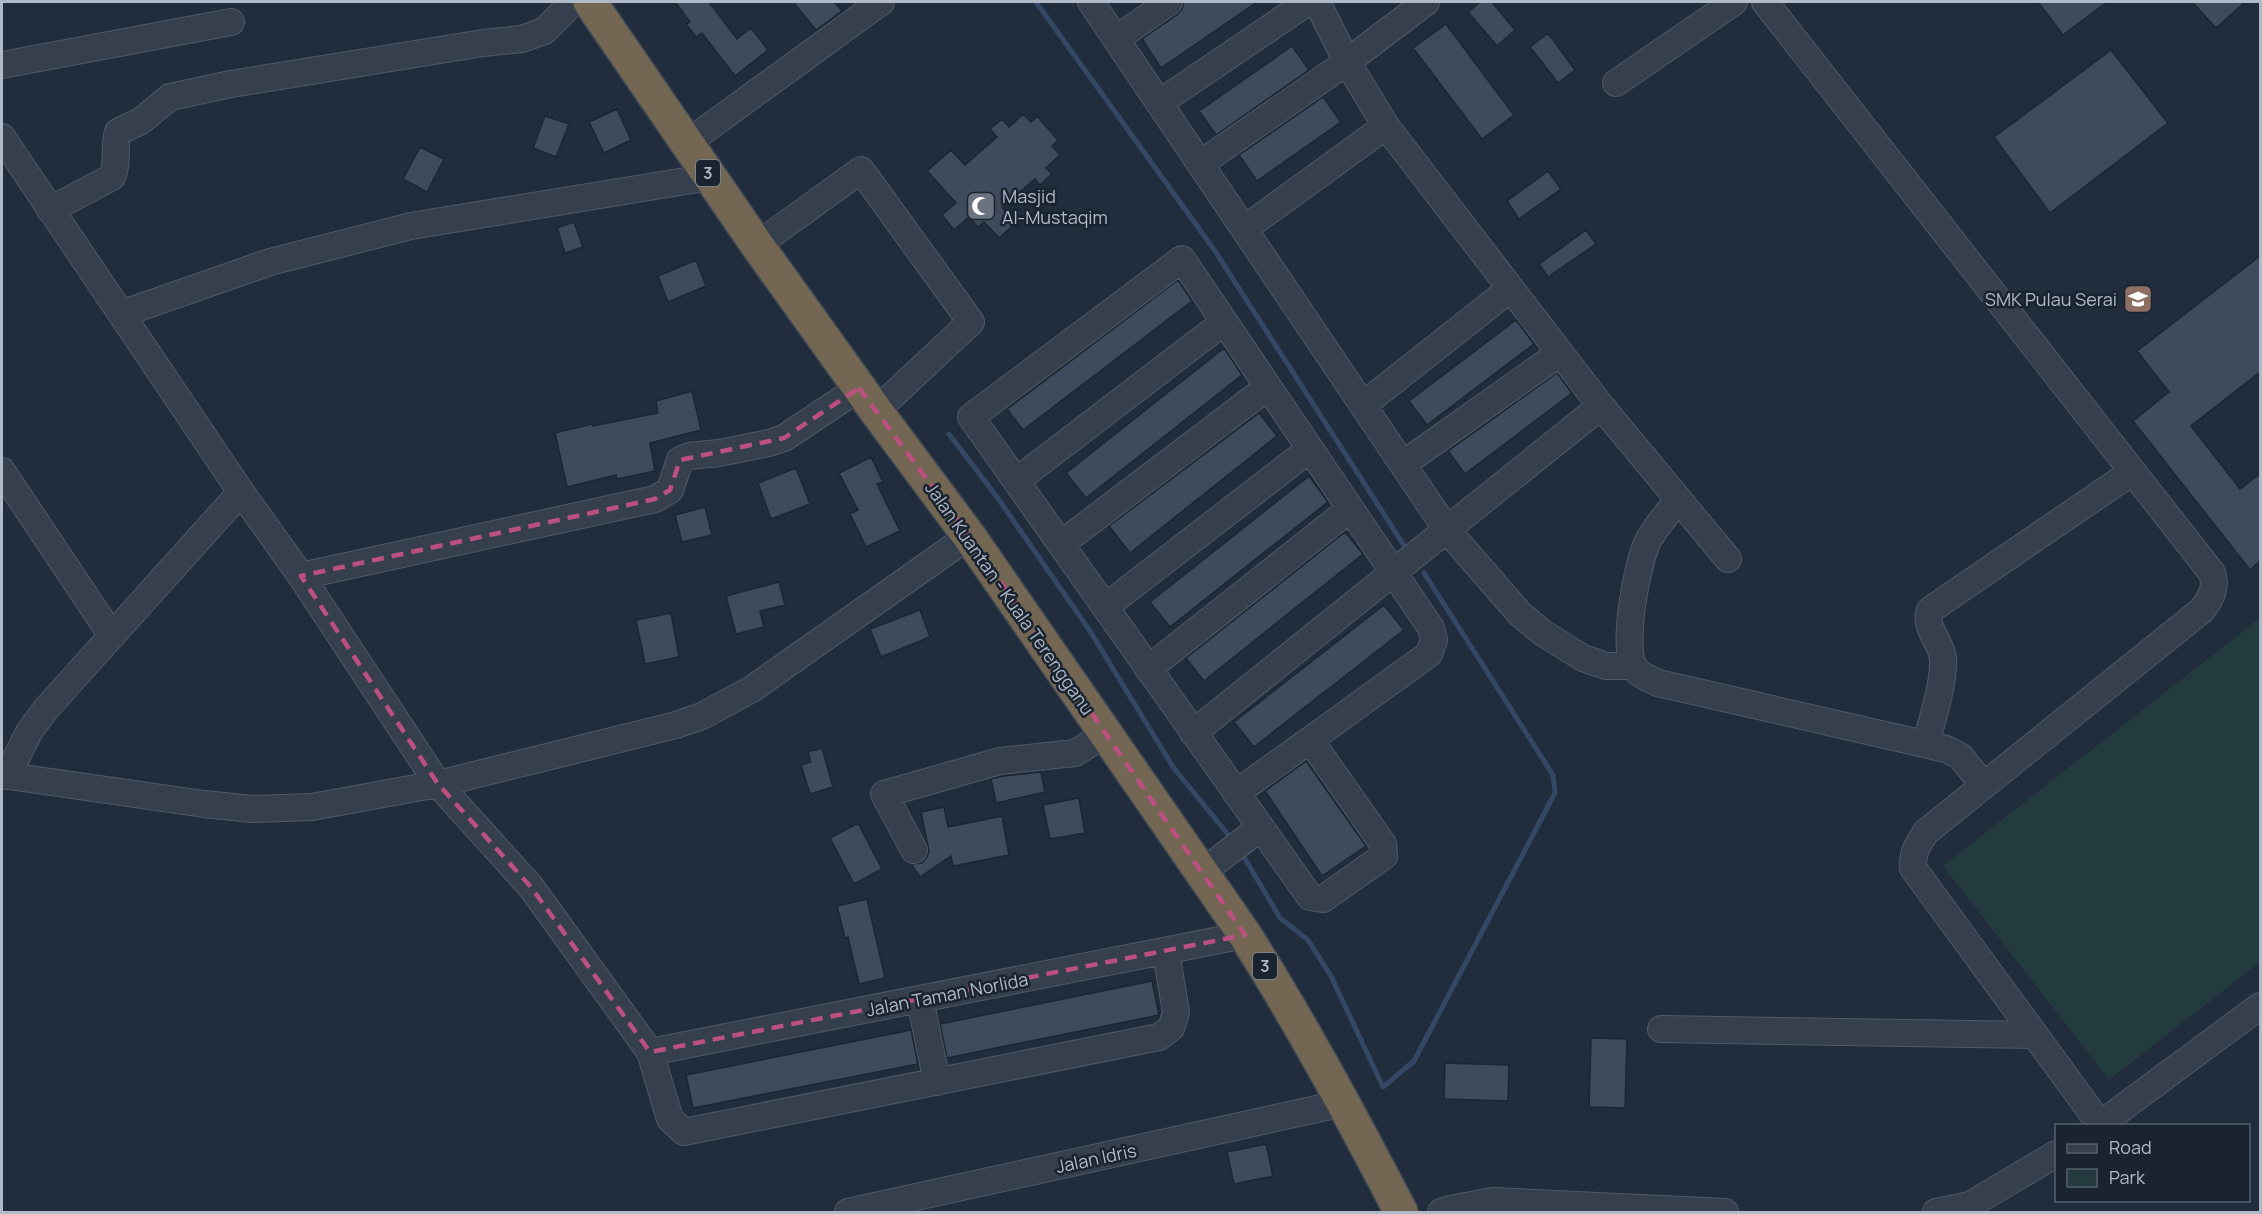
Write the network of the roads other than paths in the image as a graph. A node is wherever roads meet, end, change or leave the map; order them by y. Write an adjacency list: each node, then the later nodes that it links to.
1 (573, 2): 22 (street)
2 (590, 2): 19 (highway, Jalan Kuantan - Kuala Terengganu / 3)
3 (881, 2): 19 (street)
4 (1091, 2): 12 (street)
5 (1169, 2): 12 (street)
6 (1308, 2): 16 (street)
7 (1317, 2): 13 (street)
8 (1426, 2): 13 (street)
9 (1734, 2): 15 (street)
10 (1765, 2): 36 (street)
11 (231, 22): 14 (street)
12 (1116, 39): 16 (street)
13 (1347, 62): 17 (street); 20 (street)
14 (2, 65)
15 (1616, 83)
16 (1159, 103): 20 (street)
17 (1386, 126): 23 (street); 25 (street)
18 (2, 137): 22 (street)
19 (687, 143): 21 (highway, Jalan Kuantan - Kuala Terengganu / 3)
20 (1200, 164): 23 (street)
21 (710, 177): 24 (highway, Jalan Kuantan - Kuala Terengganu / 3); 26 (street)
22 (50, 210): 26 (street)
23 (1244, 229): 31 (street)
24 (757, 245): 30 (highway, Jalan Kuantan - Kuala Terengganu / 3); 30 (street)
25 (1510, 289): 28 (street); 31 (street)
26 (121, 314): 38 (street)
27 (1224, 322): 29 (street); 37 (street); 37 (street)
28 (1560, 353): 32 (street); 34 (street)
29 (1268, 387): 33 (street); 43 (street)
30 (867, 399): 42 (highway, Jalan Kuantan - Kuala Terengganu / 3); 46 (street)
31 (1363, 405): 34 (street)
32 (1601, 406): 39 (street); 41 (street)
33 (1310, 449): 40 (street); 47 (street)
34 (1402, 464): 41 (street)
35 (2, 471): 48 (street)
36 (2132, 472): 54 (street); 57 (street)
37 (1016, 481): 43 (street)
38 (241, 492): 46 (street); 48 (street)
39 (1678, 500): 44 (street); 49 (street)
40 (1350, 509): 45 (street); 50 (street)
41 (1447, 530): 45 (street); 49 (street)
42 (969, 536): 52 (highway, Jalan Kuantan - Kuala Terengganu / 3); 56 (street)
43 (1061, 544): 47 (street)
44 (1728, 559)
45 (1393, 573): 51 (street); 53 (street)
46 (301, 576): 56 (street)
47 (1105, 607): 50 (street)
48 (111, 636): 55 (street)
49 (1633, 666): 54 (street)
50 (1148, 669): 51 (street)
51 (1193, 733): 58 (street)
52 (1106, 734): 60 (street); 61 (highway, Jalan Kuantan - Kuala Terengganu / 3)
53 (1310, 740): 58 (street); 59 (street)
54 (1926, 744): 57 (street)
55 (4, 776): 56 (street)
56 (438, 784): 68 (street)
57 (1983, 784): 67 (street)
58 (1236, 793): 59 (street)
59 (1260, 828): 61 (street)
60 (914, 850)
61 (1201, 873): 62 (highway, Jalan Kuantan - Kuala Terengganu / 3)
62 (1245, 935): 63 (street, Jalan Taman Norlida); 70 (highway, Jalan Kuantan - Kuala Terengganu / 3)
63 (1166, 951): 64 (street, Jalan Taman Norlida); 69 (street)
64 (920, 999): 68 (street, Jalan Taman Norlida); 69 (street)
65 (2260, 1006): 72 (street)
66 (1661, 1029): 67 (street)
67 (2034, 1035): 71 (street)
68 (650, 1052): 69 (street)
69 (937, 1082)
70 (1344, 1103): 76 (street, Jalan Idris); 77 (highway, Jalan Kuantan - Kuala Terengganu / 3)
71 (2098, 1124)
72 (2100, 1124)
73 (2055, 1155): 75 (street)
74 (1539, 1208): 78 (street); 79 (street)
75 (1971, 1208): 80 (street)
76 (848, 1212)
77 (1401, 1212)
78 (1441, 1212)
79 (1725, 1212)
80 (1936, 1212)

